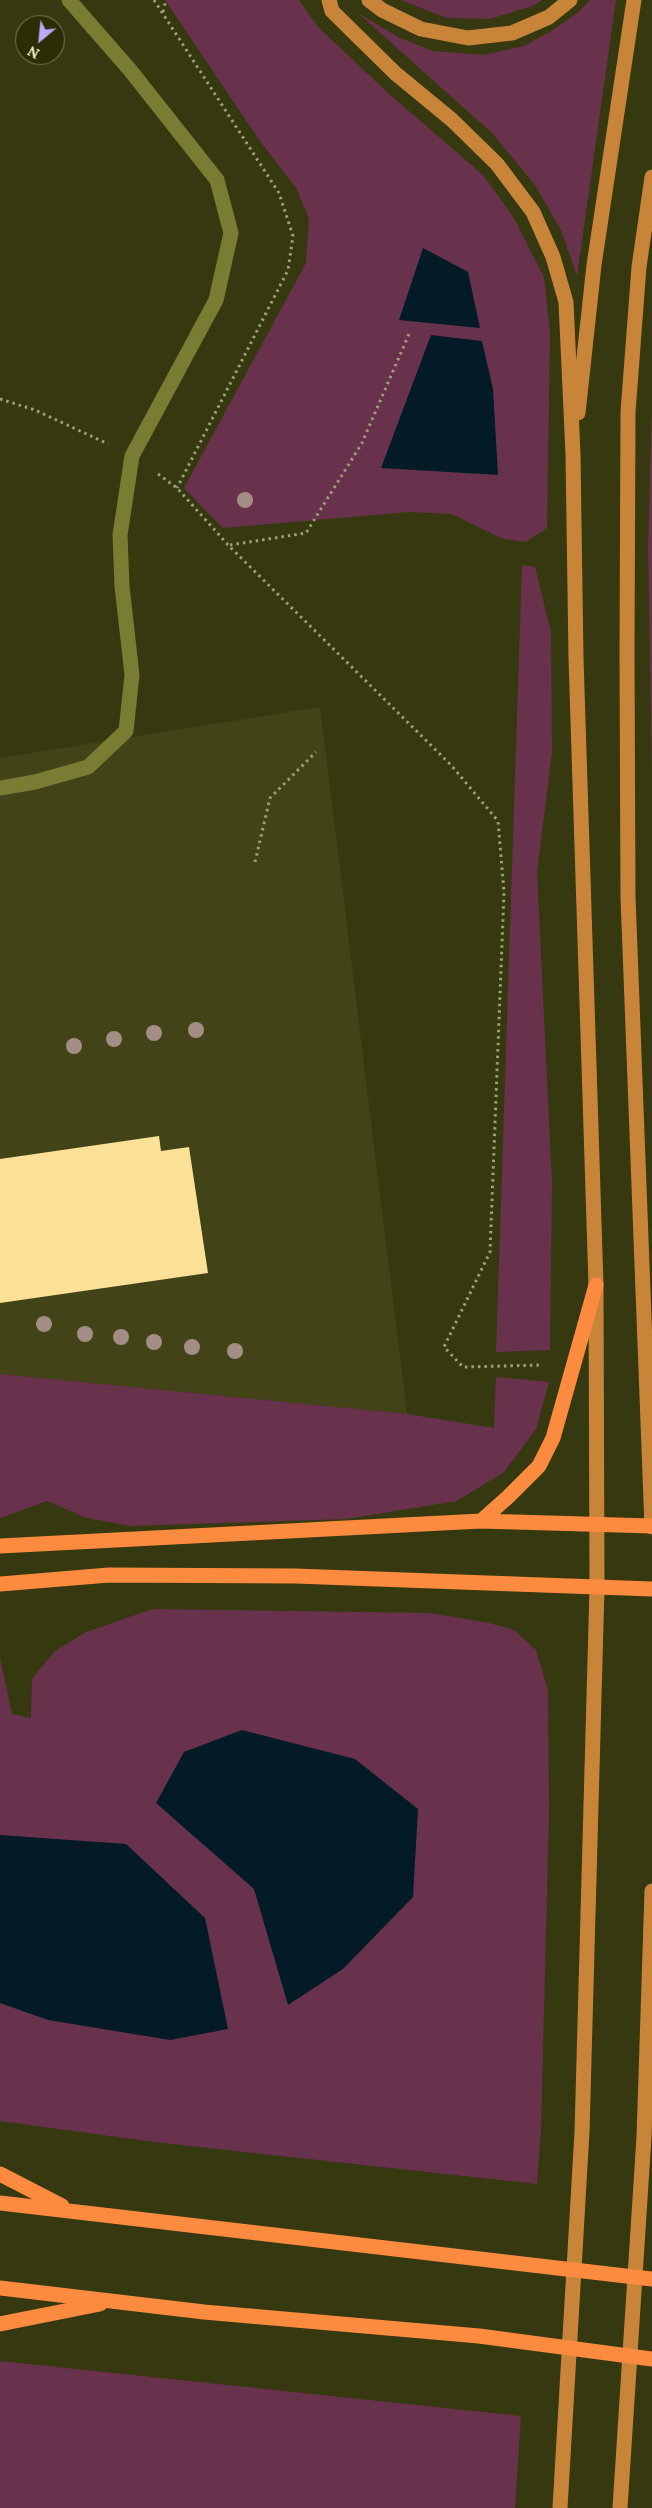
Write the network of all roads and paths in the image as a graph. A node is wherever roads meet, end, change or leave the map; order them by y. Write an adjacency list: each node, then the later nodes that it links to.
1 (69, 0): 12 (lane)
2 (166, 0): 7 (path)
3 (329, 0): 11 (main road)
4 (369, 0): 5 (main road)
5 (570, 0)
6 (634, 0): 11 (main road)
7 (162, 13)
8 (652, 177): 22 (main road)
9 (409, 334): 14 (path)
10 (0, 399): 12 (path)
11 (573, 454): 18 (main road)
12 (132, 456): 16 (lane)
13 (177, 488): 14 (path)
14 (229, 546): 19 (path)
15 (316, 752): 17 (path)
16 (0, 788)
17 (255, 862)
18 (596, 1285): 20 (highway); 21 (main road)
19 (543, 1365)
20 (481, 1521): 21 (highway); 23 (highway)
21 (597, 1525): 22 (highway); 25 (main road)
22 (652, 1526)
23 (0, 1546)
24 (0, 1584): 25 (highway)
25 (597, 1588): 26 (highway); 36 (main road)
26 (652, 1589)
27 (652, 1890): 37 (main road)
28 (0, 2174): 30 (highway)
29 (0, 2203): 30 (highway)
30 (70, 2210): 31 (highway)
31 (652, 2278)
32 (0, 2288): 33 (highway)
33 (114, 2302): 34 (highway); 35 (highway)
34 (0, 2324)
35 (652, 2359)
36 (560, 2508)
37 (620, 2508)

